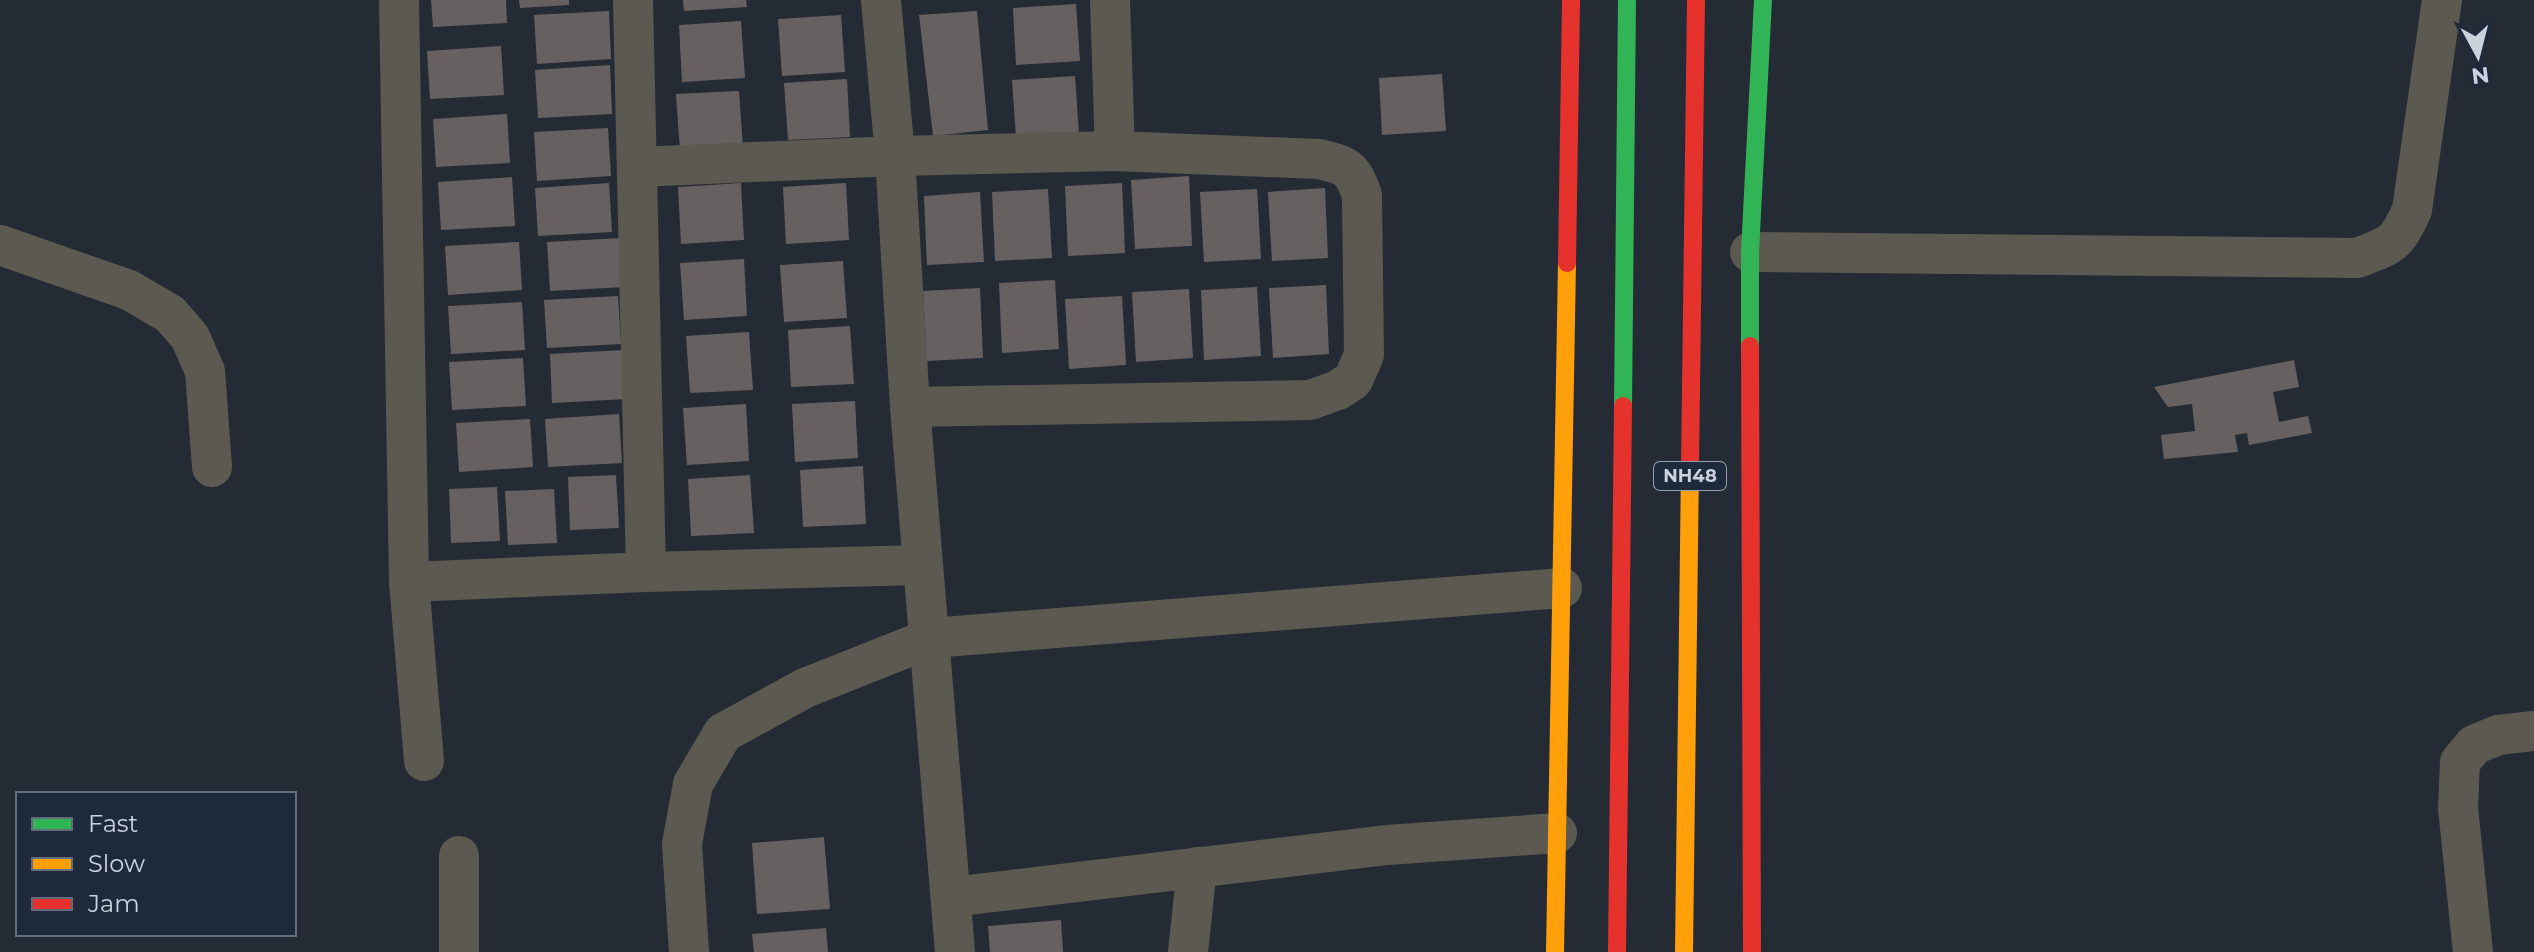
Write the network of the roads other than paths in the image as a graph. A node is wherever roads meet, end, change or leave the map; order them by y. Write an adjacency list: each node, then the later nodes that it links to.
1 (399, 0): 19 (street)
2 (633, 0): 12 (street)
3 (881, 0): 11 (street)
4 (1110, 0): 10 (street)
5 (1571, 0): 20 (highway)
6 (1627, 0): 33 (highway)
7 (1696, 0): 34 (highway, NH48)
8 (1763, 0): 14 (highway)
9 (2442, 0): 14 (street)
10 (1115, 151): 11 (street); 15 (street)
11 (895, 156): 12 (street); 15 (street)
12 (637, 167): 18 (street)
13 (0, 245): 16 (street)
14 (1750, 252): 35 (highway)
15 (910, 407): 17 (street)
16 (212, 467)
17 (922, 565): 18 (street); 21 (street)
18 (646, 572): 19 (street)
19 (409, 582): 23 (street)
20 (1562, 588): 21 (street); 24 (highway)
21 (931, 638): 27 (street); 29 (street)
22 (2534, 731): 36 (street)
23 (424, 761)
24 (1557, 833): 26 (street); 32 (highway)
25 (459, 856): 28 (street)
26 (1197, 867): 27 (street); 31 (street)
27 (952, 897): 30 (street)
28 (459, 952)
29 (689, 952)
30 (955, 952)
31 (1188, 952)
32 (1555, 952)
33 (1617, 952)
34 (1684, 952)
35 (1752, 952)
36 (2473, 952)

